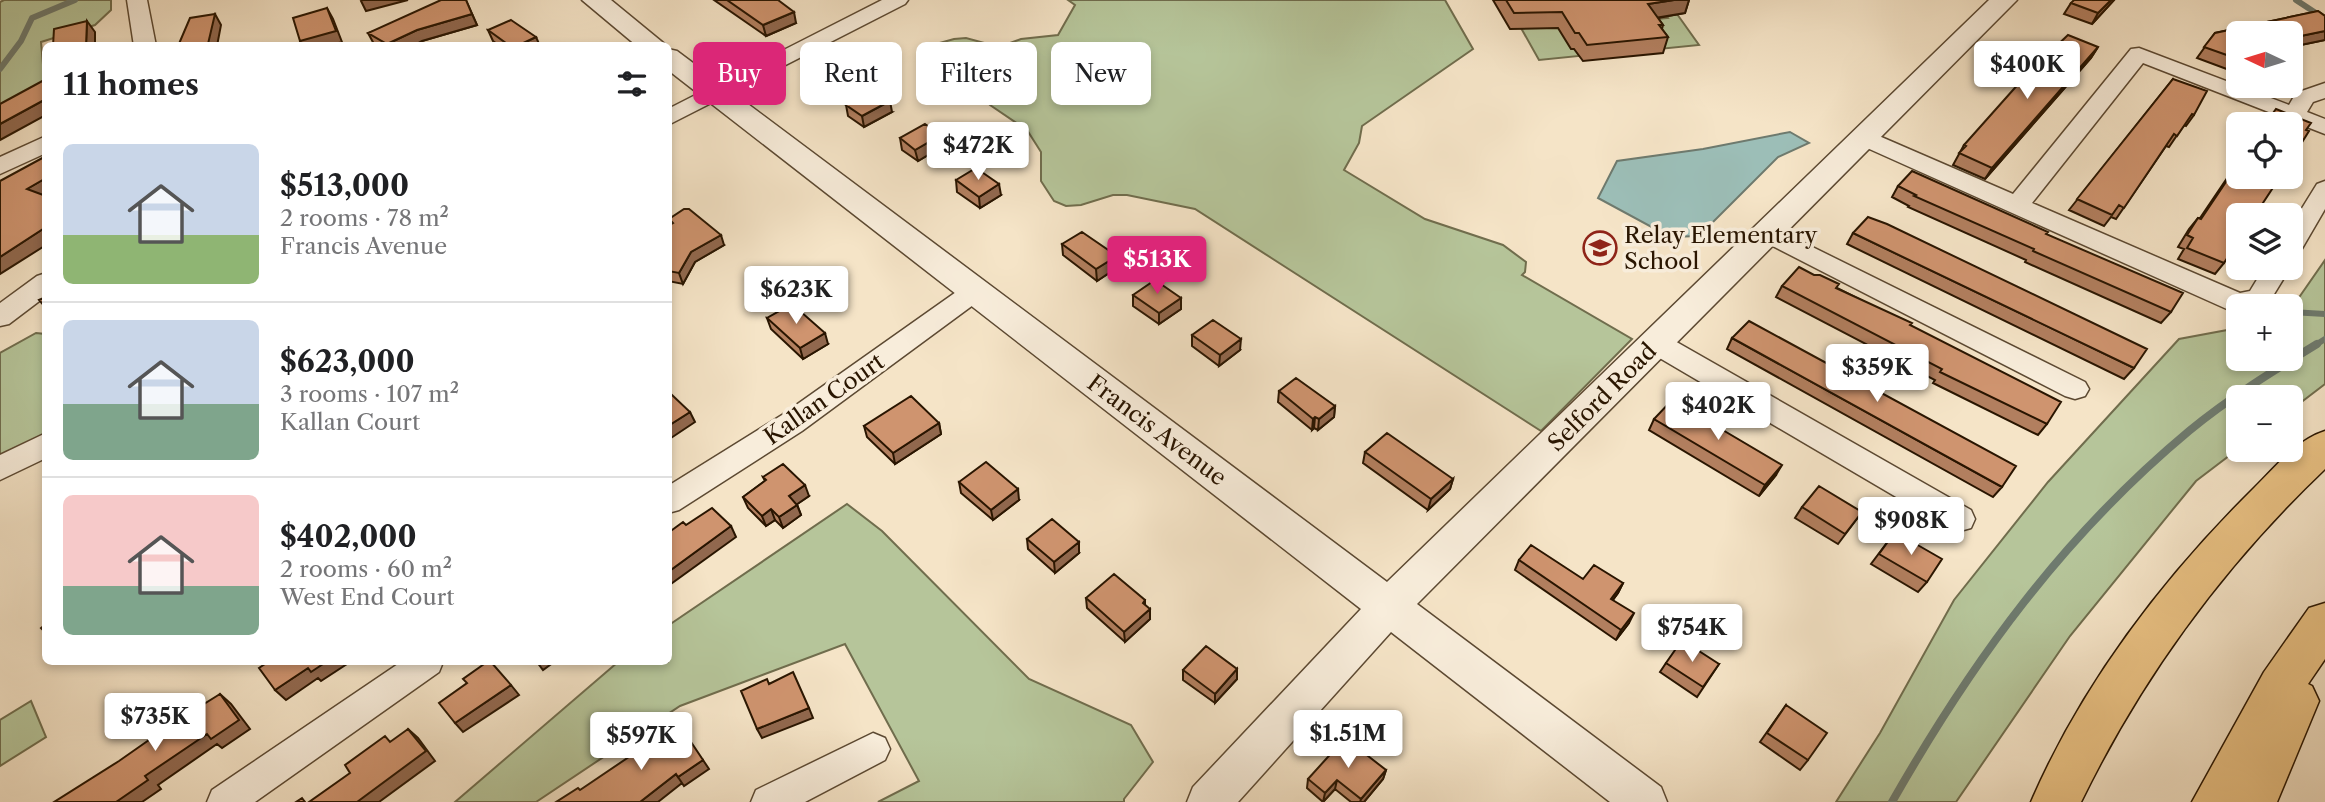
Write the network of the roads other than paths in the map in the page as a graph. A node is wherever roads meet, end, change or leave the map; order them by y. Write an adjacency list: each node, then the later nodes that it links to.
1 (137, 0): 5 (street)
2 (595, 0): 6 (street)
3 (898, 0): 7 (street)
4 (2004, 0): 18 (street, Selford Road)
5 (144, 42)
6 (649, 42)
7 (786, 57)
8 (672, 60): 9 (street, Francis Avenue)
9 (693, 76)
10 (2325, 90): 14 (street)
11 (693, 105): 15 (street)
12 (732, 105): 27 (street, Francis Avenue)
13 (2290, 112): 22 (street)
14 (2296, 112)
15 (672, 116)
16 (2303, 117): 17 (street)
17 (2325, 127)
18 (1864, 138): 22 (street); 24 (street, Selford Road)
19 (42, 145): 20 (street)
20 (0, 167)
21 (2325, 189): 23 (street)
22 (2017, 205): 25 (street)
23 (2303, 226)
24 (1768, 233): 29 (street, Selford Road); 30 (street)
25 (2270, 280)
26 (42, 285): 28 (street)
27 (975, 291): 34 (street, Kallan Court); 36 (street, Francis Avenue)
28 (0, 317)
29 (1656, 344): 35 (street); 36 (street, Selford Road)
30 (2075, 389)
31 (42, 446): 33 (street)
32 (2325, 446): 45 (highway)
33 (0, 468)
34 (672, 498)
35 (1960, 519)
36 (1388, 607): 43 (street, Selford Road); 44 (street, Francis Avenue)
37 (2325, 622): 46 (highway)
38 (2325, 635): 47 (highway)
39 (423, 665): 41 (street)
40 (873, 749): 42 (street)
41 (225, 802)
42 (769, 802)
43 (1209, 802)
44 (1645, 802)
45 (2056, 802)
46 (2217, 802)
47 (2252, 802)

